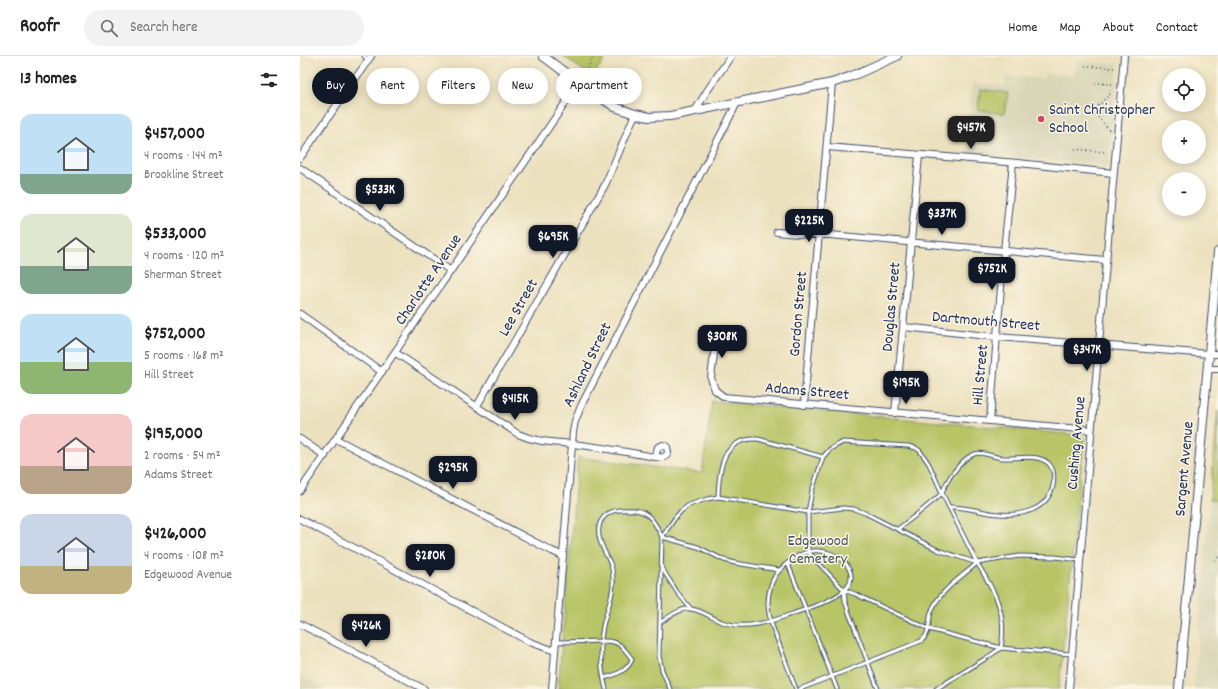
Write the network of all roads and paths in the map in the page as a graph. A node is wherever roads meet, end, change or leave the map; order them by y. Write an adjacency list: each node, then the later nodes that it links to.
1 (543, 56): 8 (street)
2 (592, 56): 9 (path)
3 (732, 56): 18 (street)
4 (897, 56): 11 (street)
5 (1124, 56): 28 (street, Cushing Avenue)
6 (368, 57): 25 (street)
7 (1085, 66): 10 (path)
8 (559, 68)
9 (588, 68)
10 (1114, 68)
11 (832, 83): 15 (street); 21 (street, Gordon Street)
12 (1095, 83): 13 (path)
13 (1113, 84)
14 (1112, 92): 20 (path)
15 (737, 103): 18 (street); 54 (street, Ashland Street)
16 (565, 104): 35 (street, Charlotte Avenue)
17 (610, 104): 19 (street)
18 (695, 112): 19 (street)
19 (635, 114): 48 (street, Lee Street)
20 (1109, 130)
21 (827, 147): 24 (street); 30 (street, Gordon Street)
22 (1075, 149): 23 (path)
23 (1106, 152)
24 (919, 156): 26 (street); 31 (street, Douglas Street)
25 (300, 158)
26 (1013, 163): 28 (street); 32 (street, Hill Street)
27 (300, 168): 35 (street)
28 (1113, 173): 34 (street, Cushing Avenue)
29 (777, 232): 30 (street)
30 (819, 235): 31 (street); 47 (street, Gordon Street)
31 (911, 242): 32 (street); 37 (street, Douglas Street)
32 (1004, 251): 34 (street); 39 (street, Hill Street)
33 (1218, 252): 42 (street, Sargent Avenue)
34 (1105, 260): 40 (street, Cushing Avenue)
35 (451, 271): 41 (street, Charlotte Avenue)
36 (300, 314): 46 (street)
37 (904, 327): 39 (street, Dartmouth Street); 49 (street, Douglas Street)
38 (717, 330): 47 (street, Adams Street)
39 (997, 337): 40 (street, Dartmouth Street); 50 (street, Hill Street)
40 (1098, 345): 42 (street, Dartmouth Street); 51 (street, Cushing Avenue)
41 (396, 352): 46 (street, Charlotte Avenue); 48 (street)
42 (1209, 354): 43 (street, Dartmouth Street); 44 (street, Sargent Avenue)
43 (1218, 354)
44 (1208, 369): 45 (street); 100 (street, Sargent Avenue)
45 (1218, 369)
46 (382, 372): 52 (street, Charlotte Avenue)
47 (804, 405): 49 (street, Adams Street)
48 (477, 406): 54 (street)
49 (895, 413): 50 (street, Adams Street)
50 (990, 421): 51 (street, Adams Street)
51 (1091, 430): 69 (street, Cushing Avenue)
52 (336, 439): 55 (street, Charlotte Avenue); 67 (street)
53 (300, 440): 55 (street)
54 (572, 444): 56 (street); 67 (street, Ashland Street)
55 (325, 456): 58 (street, Charlotte Avenue)
56 (655, 457)
57 (822, 457): 59 (lane); 60 (lane); 62 (lane)
58 (300, 491)
59 (942, 493): 61 (lane); 61 (lane); 64 (lane)
60 (718, 497): 62 (lane); 65 (lane)
61 (949, 507): 71 (lane)
62 (808, 512): 64 (lane); 66 (lane)
63 (300, 519): 85 (street)
64 (898, 529): 71 (lane)
65 (662, 537): 73 (lane); 74 (lane); 82 (lane)
66 (808, 552): 72 (lane); 75 (lane); 75 (lane)
67 (563, 556): 83 (street, Ashland Street)
68 (1218, 557): 70 (path)
69 (1080, 560): 71 (lane); 86 (street, Cushing Avenue)
70 (1215, 561)
71 (977, 563): 81 (lane); 84 (lane)
72 (788, 564): 74 (lane); 76 (lane)
73 (661, 566): 77 (lane); 79 (lane)
74 (779, 570): 78 (lane)
75 (844, 590): 76 (lane); 81 (lane); 87 (lane)
76 (806, 608): 78 (lane); 88 (lane)
77 (691, 609): 78 (lane); 79 (lane)
78 (770, 621): 94 (lane)
79 (661, 622): 93 (lane)
80 (300, 624): 90 (street)
81 (929, 629): 84 (lane); 87 (lane)
82 (601, 641): 83 (lane); 89 (lane); 89 (lane)
83 (556, 642): 85 (street, Ashland Street)
84 (1001, 648): 86 (lane); 98 (lane)
85 (555, 651): 91 (street, Ashland Street)
86 (1071, 654): 99 (street, Cushing Avenue)
87 (868, 663): 88 (lane); 97 (lane)
88 (832, 676): 95 (lane); 96 (lane)
89 (604, 678): 92 (lane)
90 (424, 689)
91 (552, 689)
92 (606, 689)
93 (670, 689)
94 (796, 689)
95 (800, 689)
96 (837, 689)
97 (878, 689)
98 (936, 689)
99 (1068, 689)
100 (1179, 689)

